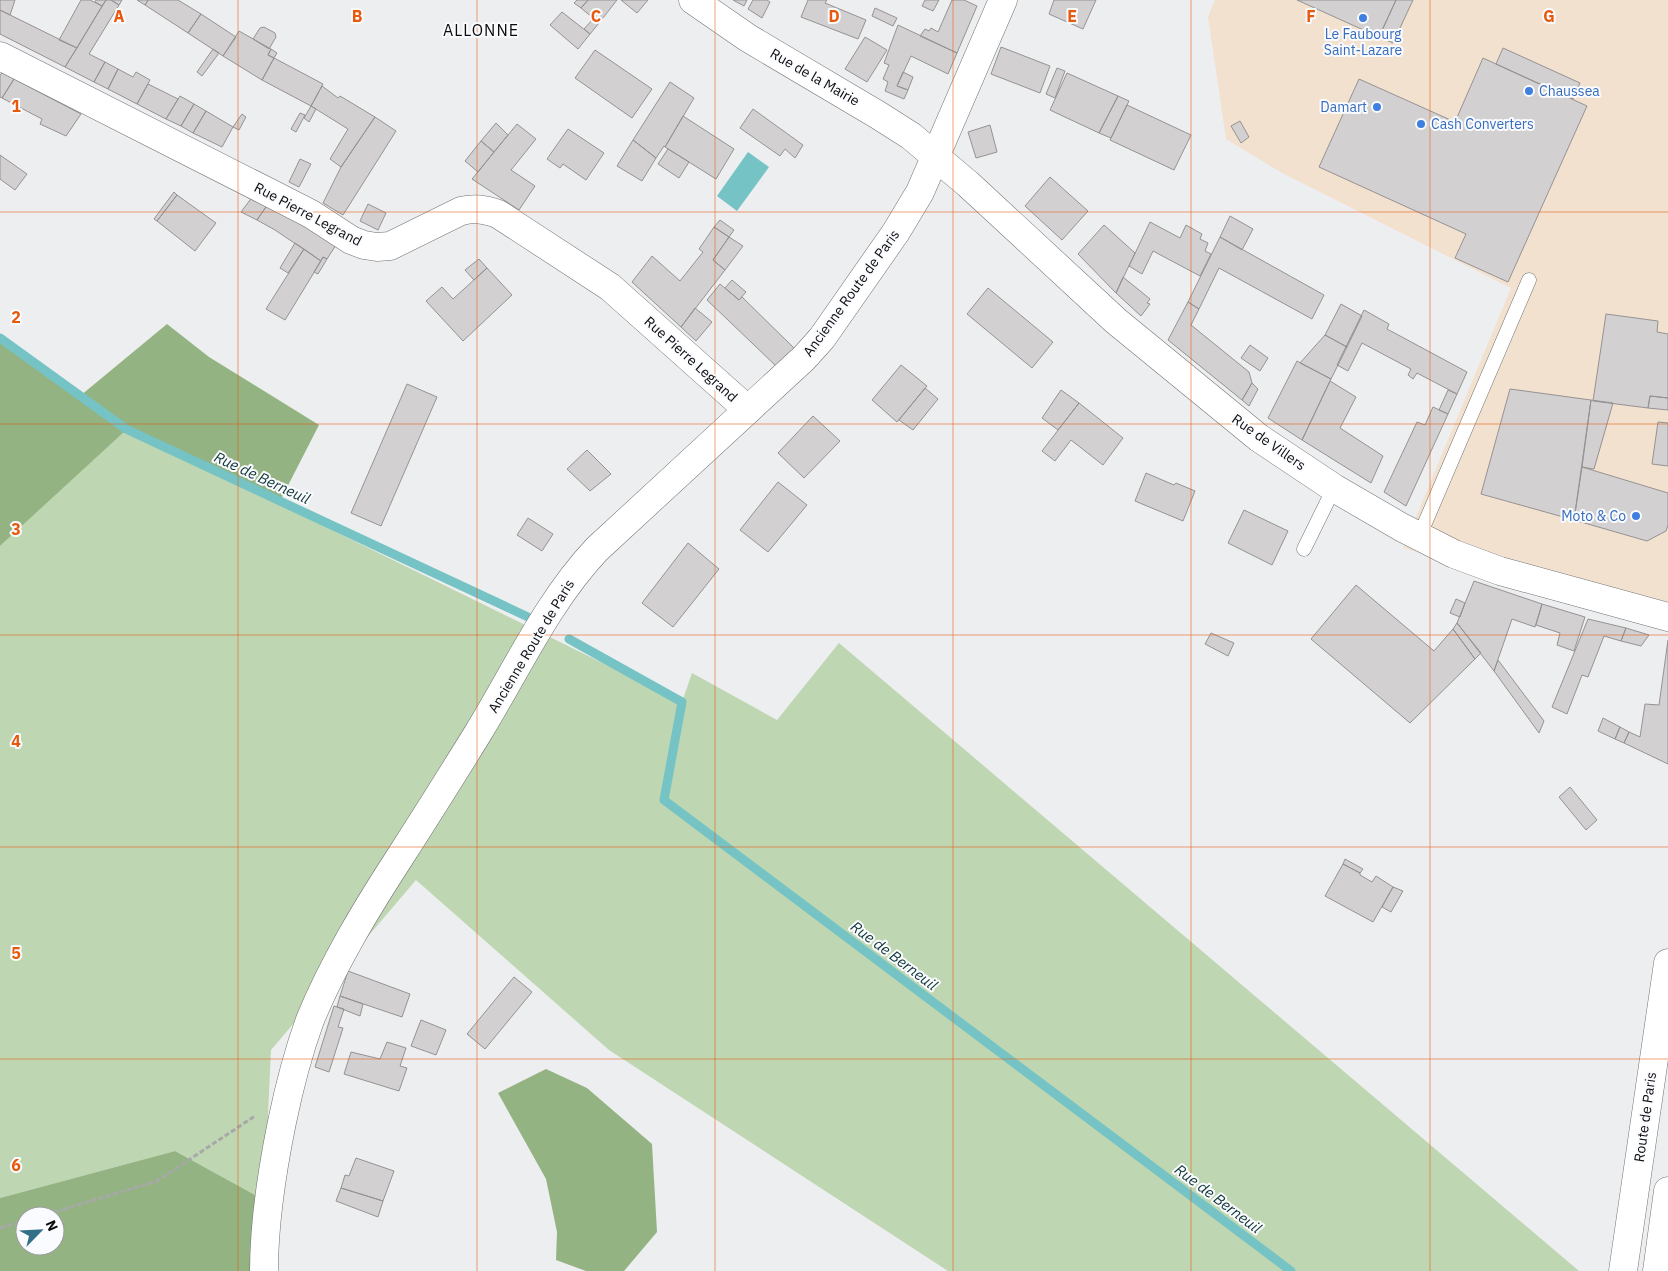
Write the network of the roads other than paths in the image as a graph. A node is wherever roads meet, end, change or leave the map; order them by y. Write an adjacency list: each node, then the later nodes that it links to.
1 (693, 0): 4 (street, Rue de la Mairie)
2 (1003, 0): 4 (street, Ancienne Route de Paris)
3 (0, 56): 6 (street, Rue Pierre Legrand)
4 (935, 156): 6 (street, Ancienne Route de Paris); 7 (street, Rue de Villers)
5 (1528, 280): 8 (lane)
6 (748, 410): 13 (street, Ancienne Route de Paris)
7 (1334, 488): 8 (street, Rue de Villers); 9 (lane)
8 (1419, 537): 10 (street, Rue de Villers)
9 (1304, 549)
10 (1668, 617)
11 (1668, 963): 14 (street, Route de Paris)
12 (1668, 1191): 15 (street)
13 (264, 1271)
14 (1623, 1271)
15 (1657, 1271)

